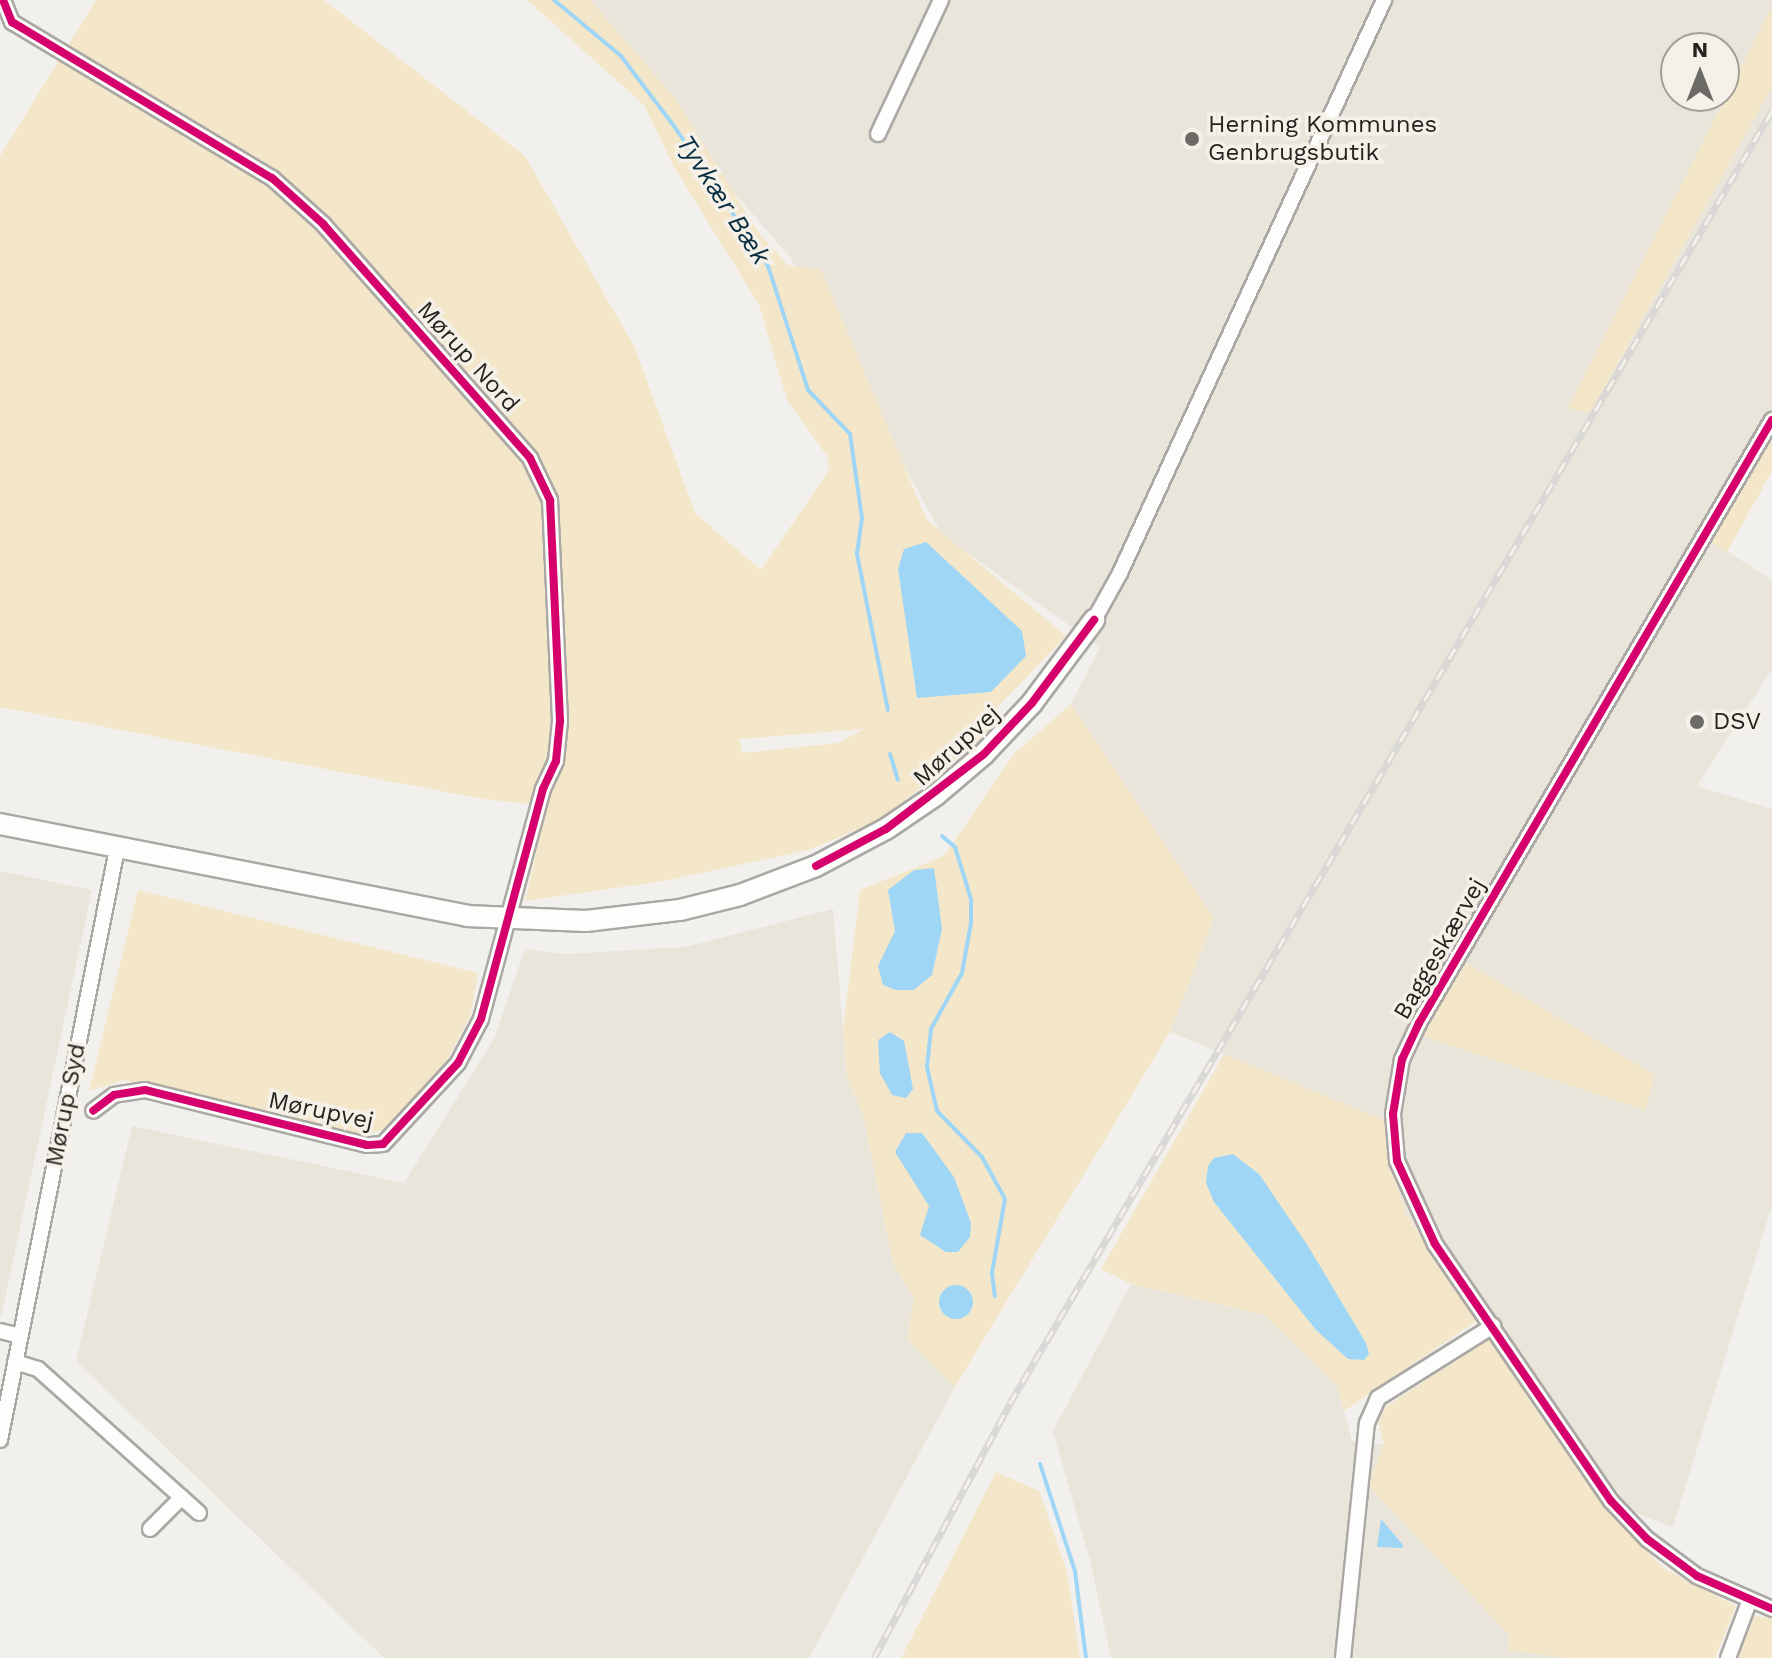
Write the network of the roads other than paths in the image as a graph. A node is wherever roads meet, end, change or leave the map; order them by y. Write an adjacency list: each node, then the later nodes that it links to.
1 (3, 0): 9 (street, Mørup Nord)
2 (941, 0): 4 (street)
3 (1384, 0): 6 (street, Mørupvej)
4 (878, 134)
5 (1772, 420): 11 (street, Baggeskærvej)
6 (1094, 620): 9 (street, Mørupvej)
7 (0, 824): 8 (street, Mørupvej)
8 (117, 849): 9 (street, Mørupvej); 13 (street, Mørup Syd)
9 (507, 921): 10 (street, Mørupvej)
10 (93, 1111)
11 (1493, 1326): 19 (street, Baggeskærvej); 21 (street)
12 (0, 1331): 13 (street)
13 (20, 1336): 14 (street, Mørup Syd)
14 (15, 1362): 15 (street, Mørup Syd); 16 (street)
15 (0, 1440)
16 (182, 1497): 17 (street); 18 (street)
17 (199, 1513)
18 (150, 1529)
19 (1749, 1602): 20 (street, Baggeskærvej); 22 (street)
20 (1772, 1609)
21 (1343, 1658)
22 (1728, 1658)

